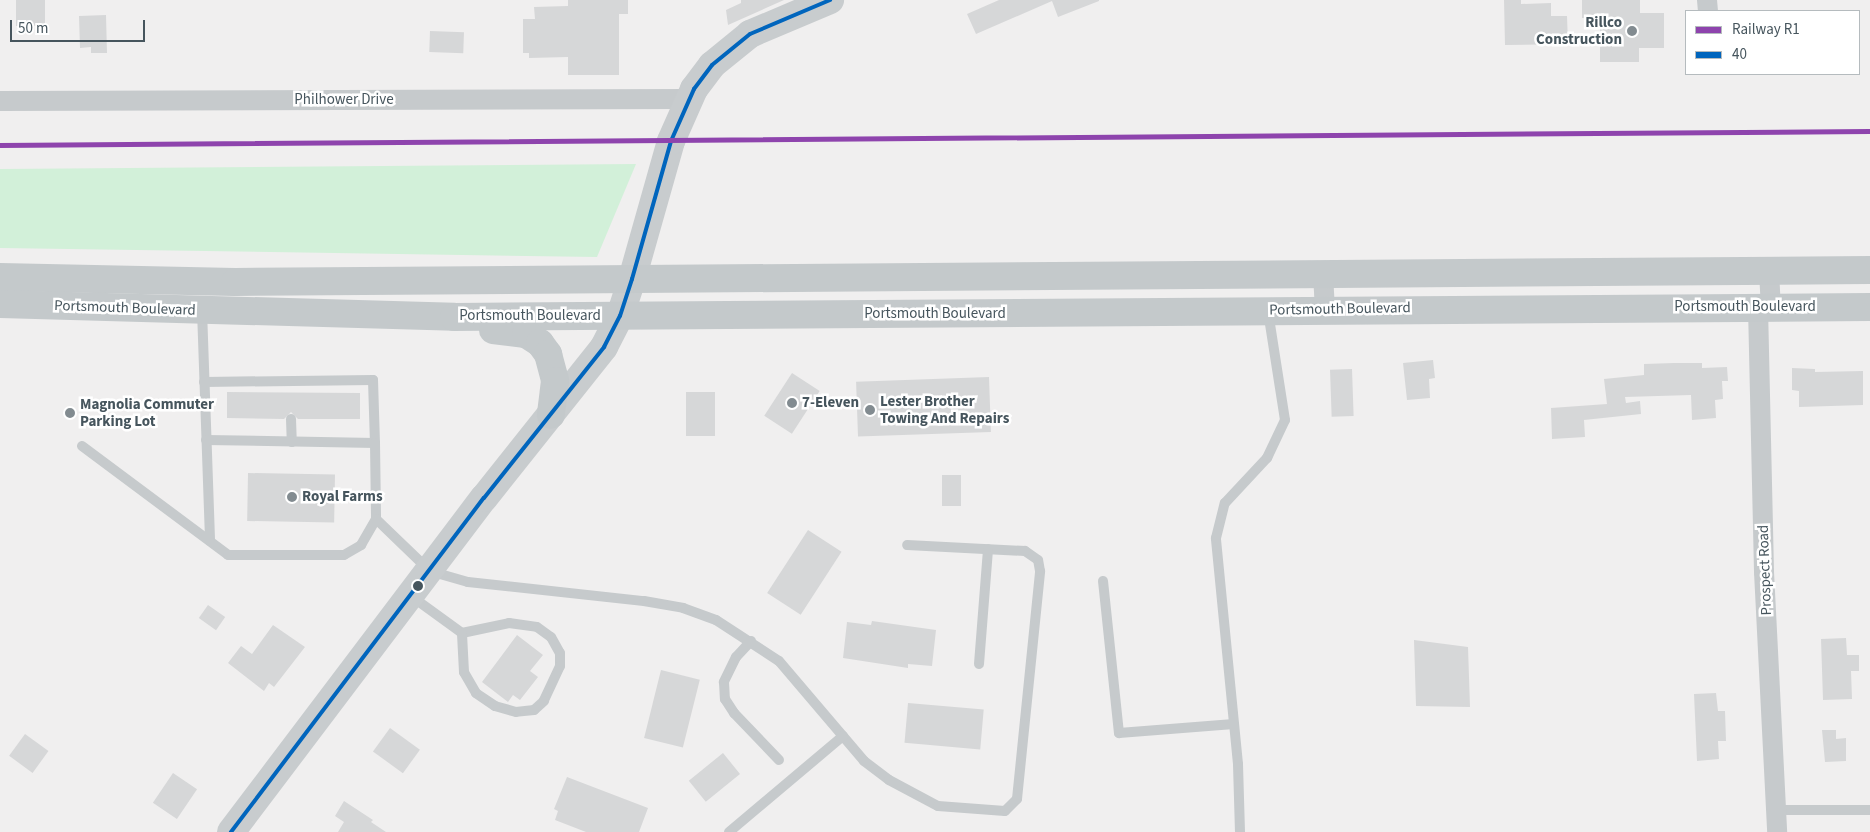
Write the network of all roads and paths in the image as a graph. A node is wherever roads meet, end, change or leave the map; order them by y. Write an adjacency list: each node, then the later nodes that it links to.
1 (830, 0): 2 (main road)
2 (689, 99): 3 (street, Philhower Drive); 8 (main road)
3 (0, 101)
4 (1870, 270): 5 (main road, Portsmouth Boulevard)
5 (1769, 271): 6 (main road, Portsmouth Boulevard); 10 (street, Prospect Road)
6 (1323, 273): 8 (main road, Portsmouth Boulevard); 14 (street)
7 (0, 277): 8 (main road, Portsmouth Boulevard)
8 (632, 279): 16 (main road)
9 (0, 304): 12 (main road, Portsmouth Boulevard)
10 (1765, 307): 11 (main road, Portsmouth Boulevard); 14 (main road, Portsmouth Boulevard); 39 (street, Prospect Road)
11 (1870, 307)
12 (202, 310): 15 (main road, Portsmouth Boulevard); 18 (lane)
13 (1268, 310): 14 (main road, Portsmouth Boulevard); 16 (main road, Portsmouth Boulevard); 36 (lane)
14 (1325, 310)
15 (370, 314): 16 (main road, Portsmouth Boulevard); 20 (main road)
16 (620, 316): 20 (main road)
17 (290, 381): 18 (lane); 19 (lane); 24 (lane)
18 (204, 382): 22 (lane)
19 (290, 392)
20 (551, 415): 30 (main road)
21 (291, 419): 23 (lane)
22 (206, 440): 23 (lane); 27 (lane)
23 (292, 442): 24 (lane)
24 (375, 443): 26 (lane)
25 (82, 446): 27 (lane)
26 (376, 519): 27 (lane); 30 (lane)
27 (210, 541)
28 (907, 545): 29 (lane)
29 (988, 549): 35 (lane); 37 (lane)
30 (429, 570): 32 (main road); 34 (lane)
31 (1103, 582): 36 (lane)
32 (410, 595): 33 (lane); 41 (main road)
33 (462, 633): 33 (lane)
34 (751, 641): 37 (lane); 38 (lane)
35 (979, 664)
36 (1234, 724): 43 (lane)
37 (843, 736): 42 (lane)
38 (779, 760)
39 (1776, 810): 40 (lane); 44 (street, Prospect Road)
40 (1870, 810)
41 (231, 832)
42 (729, 832)
43 (1240, 832)
44 (1777, 832)

